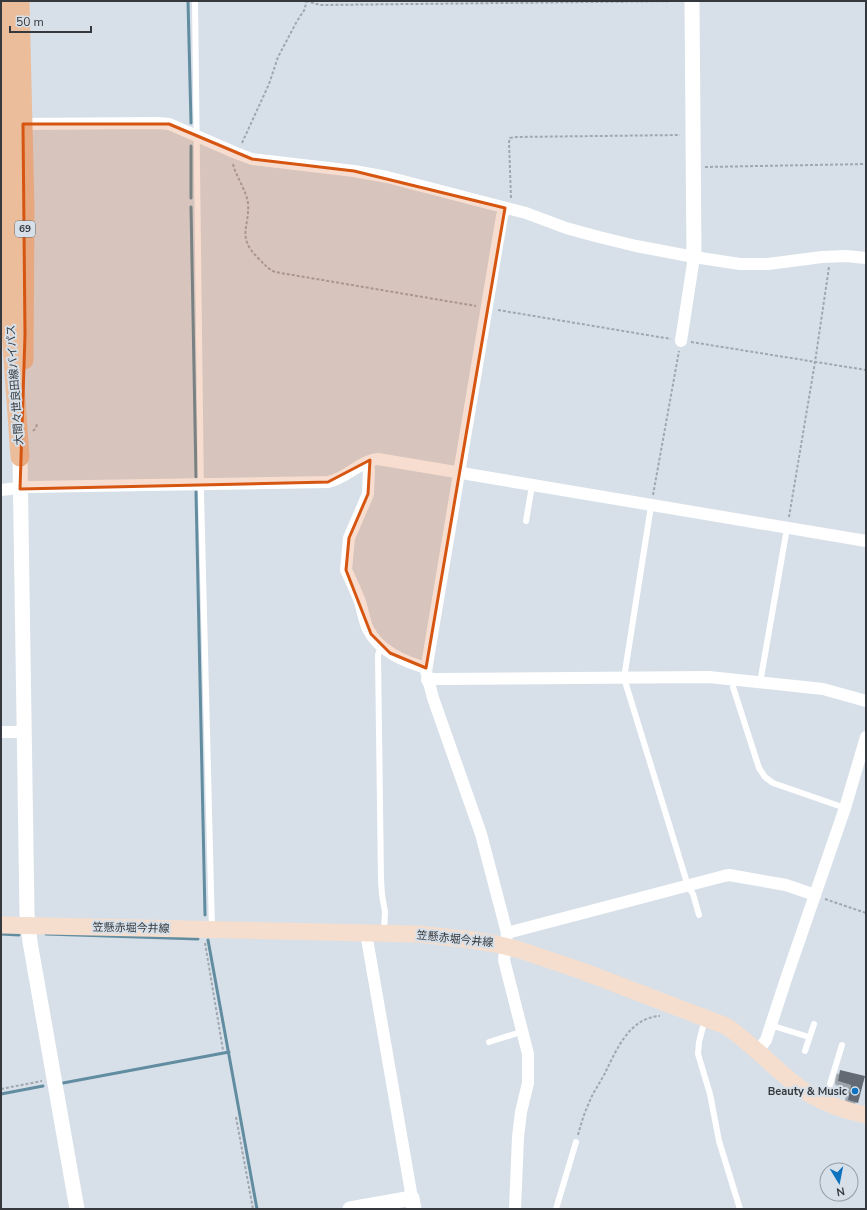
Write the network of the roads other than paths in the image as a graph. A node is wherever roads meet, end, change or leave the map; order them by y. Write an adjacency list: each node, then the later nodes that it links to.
1 (5, 1): 5 (main road, 大間々世良田線バイパス / 69)
2 (20, 1): 5 (main road, 大間々世良田線バイパス / 69)
3 (195, 1): 6 (lane)
4 (692, 1): 8 (street)
5 (10, 124): 6 (street); 11 (main road, 大間々世良田線バイパス / 69)
6 (197, 136): 7 (street); 14 (lane)
7 (507, 208): 8 (street); 13 (street)
8 (694, 257): 9 (street); 10 (street)
9 (866, 258)
10 (681, 341)
11 (20, 457): 16 (street)
12 (367, 462): 13 (street); 14 (street); 22 (street)
13 (458, 473): 15 (street); 23 (street)
14 (201, 484): 16 (street); 38 (lane)
15 (532, 486): 18 (street); 19 (lane)
16 (20, 488): 17 (street); 30 (street)
17 (1, 490)
18 (651, 506): 20 (street); 24 (lane)
19 (526, 521)
20 (787, 528): 21 (street); 27 (lane)
21 (866, 541)
22 (381, 646): 23 (street); 40 (lane)
23 (426, 668): 25 (street)
24 (624, 678): 25 (street); 26 (street); 33 (lane)
25 (427, 680): 41 (street)
26 (734, 681): 27 (street); 32 (lane)
27 (760, 683): 28 (street)
28 (866, 701)
29 (1, 732): 30 (street)
30 (25, 732): 37 (street)
31 (866, 737): 32 (street)
32 (845, 808): 34 (street)
33 (688, 886): 34 (street); 35 (lane); 41 (street)
34 (815, 895): 44 (street)
35 (699, 915)
36 (1, 925): 37 (main road, 笠懸赤堀今井線)
37 (28, 926): 38 (main road, 笠懸赤堀今井線); 55 (street)
38 (208, 930): 39 (main road, 笠懸赤堀今井線)
39 (366, 933): 40 (main road, 笠懸赤堀今井線); 54 (street)
40 (384, 934): 41 (main road, 笠懸赤堀今井線)
41 (506, 939): 42 (main road, 笠懸赤堀今井線); 45 (street)
42 (705, 1018): 49 (main road, 笠懸赤堀今井線); 59 (lane)
43 (814, 1024): 46 (lane)
44 (770, 1025): 46 (lane); 49 (street)
45 (524, 1031): 47 (lane); 57 (street)
46 (810, 1037): 50 (lane)
47 (489, 1042)
48 (842, 1044): 51 (lane)
49 (758, 1051): 51 (main road, 笠懸赤堀今井線)
50 (805, 1052)
51 (823, 1101): 52 (main road, 笠懸赤堀今井線)
52 (866, 1115)
53 (576, 1142): 58 (lane)
54 (413, 1204): 56 (street)
55 (77, 1209)
56 (350, 1209)
57 (516, 1209)
58 (556, 1209)
59 (740, 1209)

